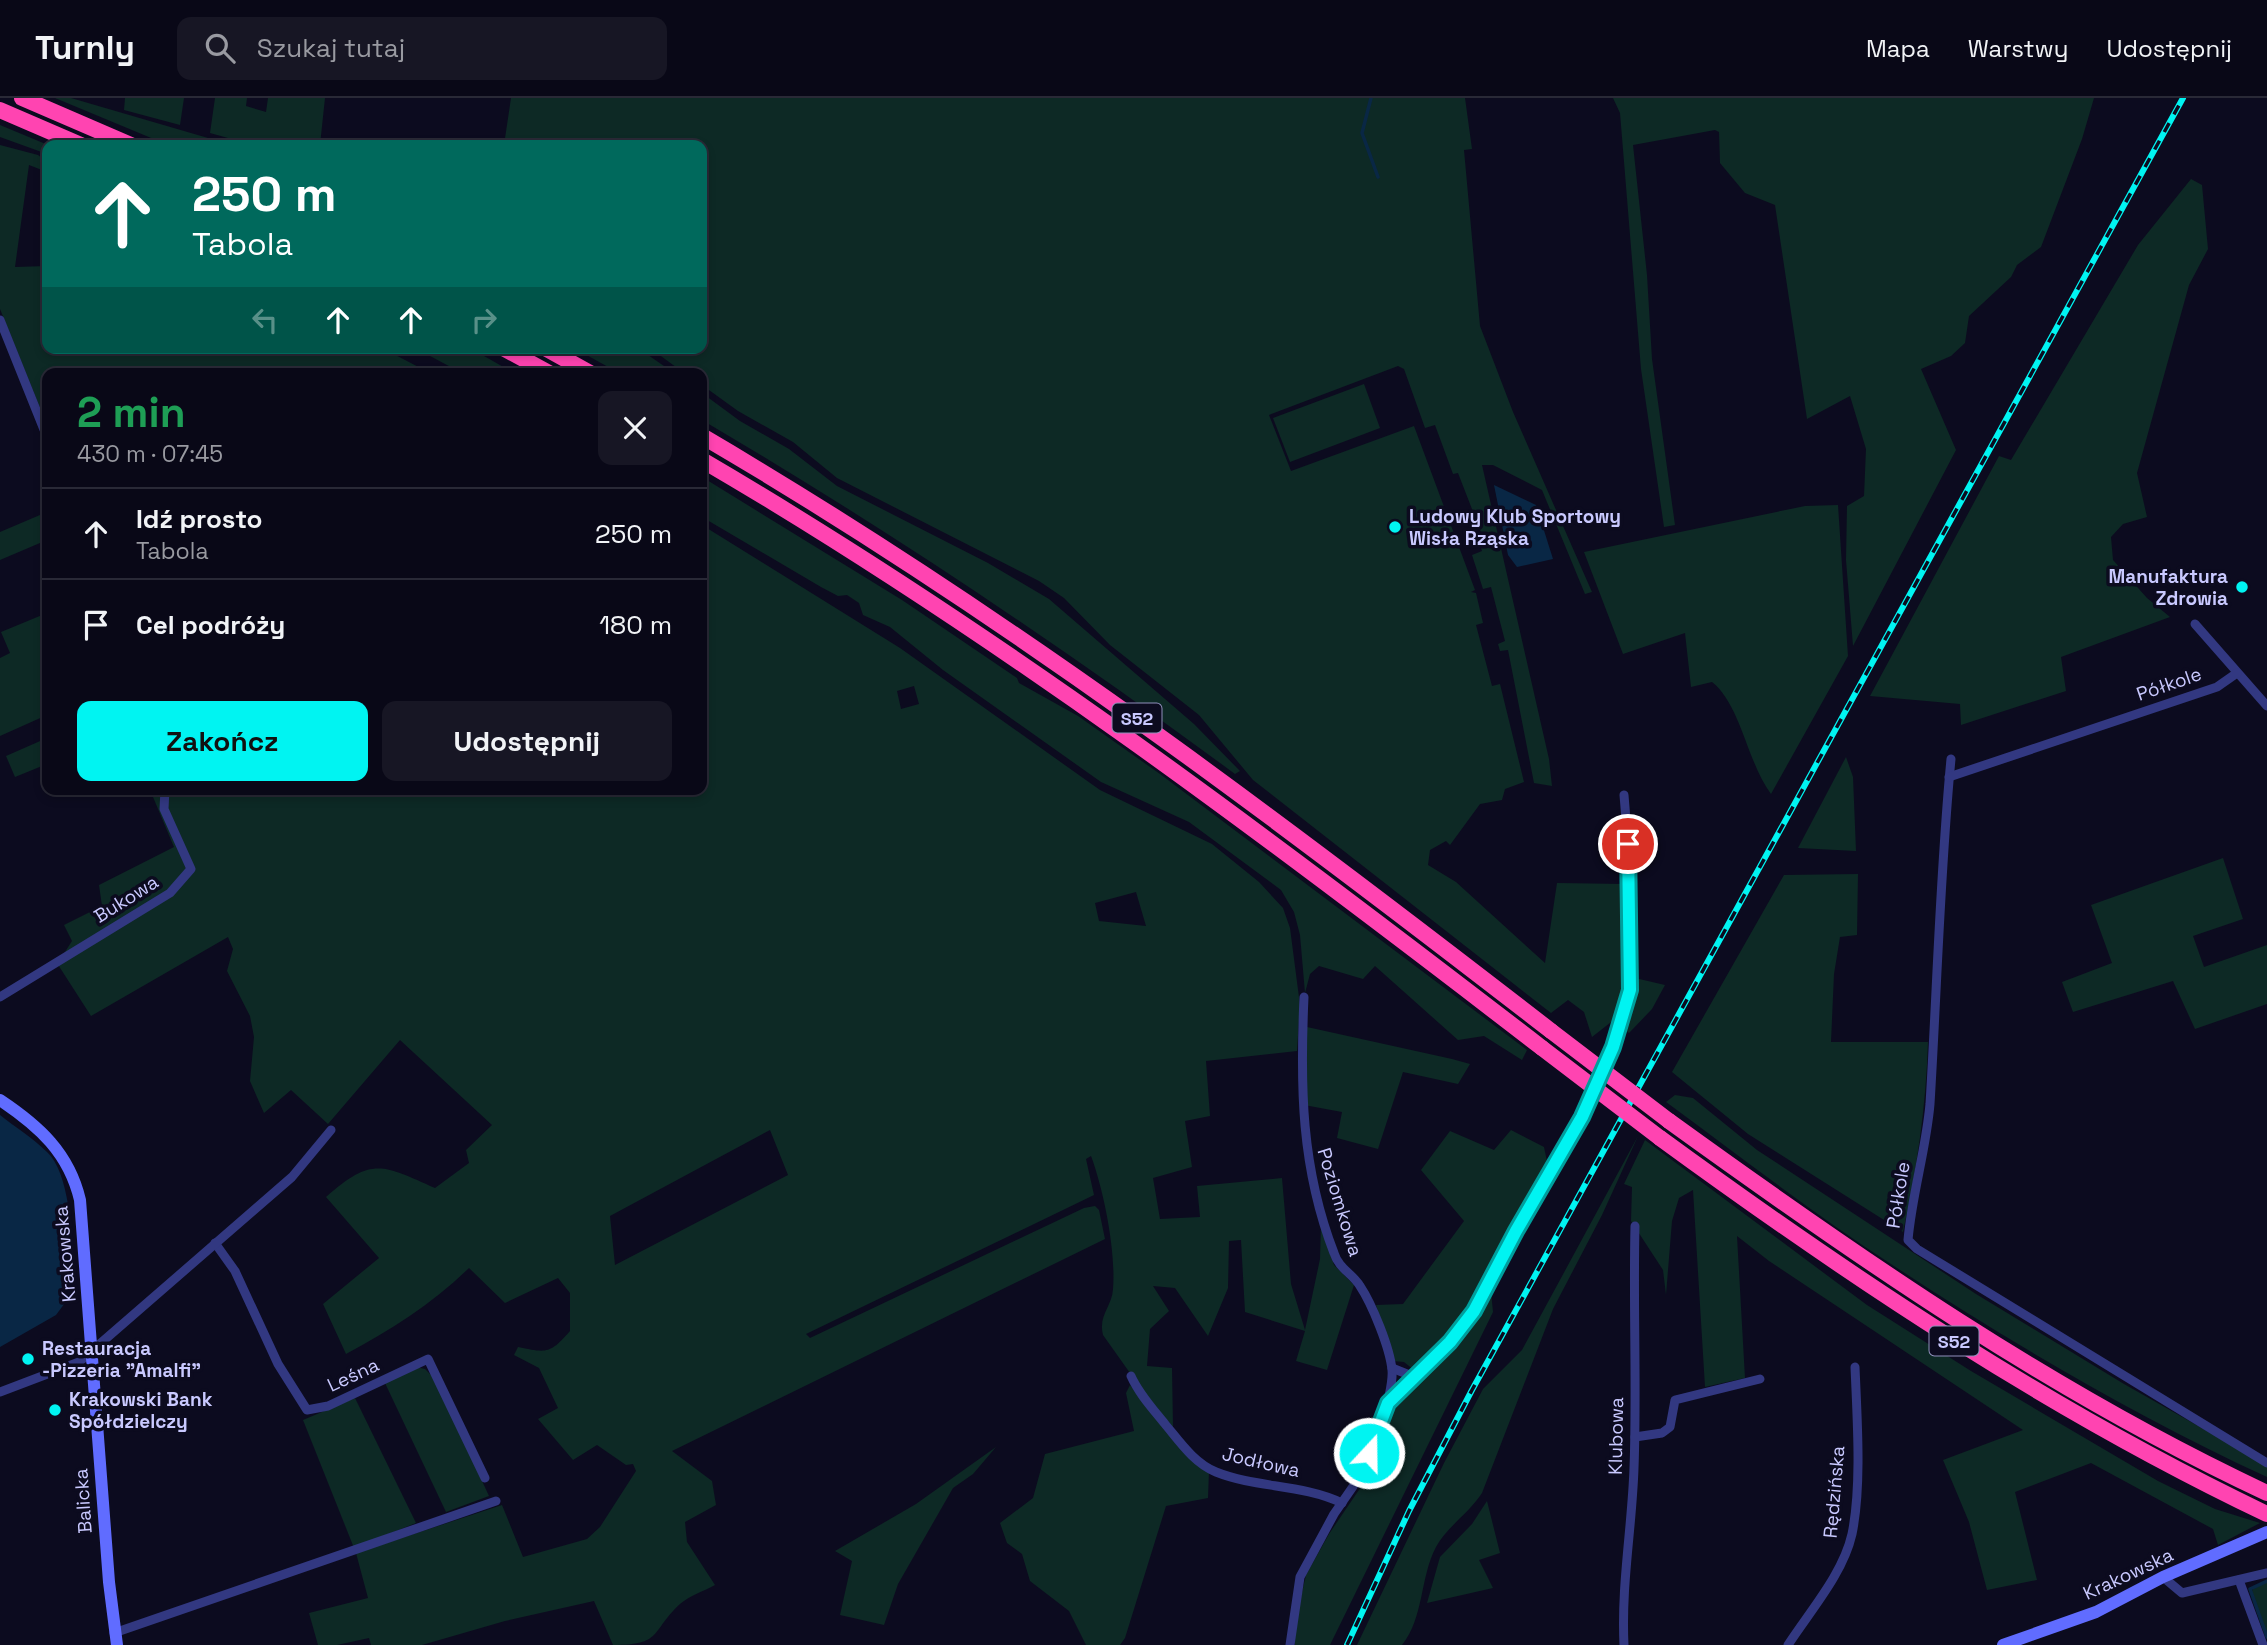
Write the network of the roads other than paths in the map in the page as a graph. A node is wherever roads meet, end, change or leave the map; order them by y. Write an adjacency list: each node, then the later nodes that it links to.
1 (22, 98): 4 (highway)
2 (0, 110): 3 (highway)
3 (69, 140)
4 (119, 140)
5 (0, 320): 10 (street)
6 (514, 354): 8 (highway)
7 (556, 354): 9 (highway)
8 (540, 368)
9 (581, 368)
10 (42, 425)
11 (707, 439): 37 (highway, S52, bridge)
12 (707, 463): 40 (highway, S52, bridge)
13 (2195, 624): 14 (street)
14 (2238, 673): 15 (street); 17 (street, Półkole)
15 (2267, 706)
16 (1951, 759): 17 (street, Półkole)
17 (1950, 776): 35 (street, Półkole)
18 (165, 795): 20 (street, Bukowa)
19 (1624, 795): 30 (street)
20 (0, 997)
21 (1304, 997): 28 (street, Poziomkowa)
22 (0, 1100): 26 (street, Krakowska)
23 (331, 1130): 25 (street)
24 (1635, 1226): 34 (street, Klubowa)
25 (215, 1243): 26 (street); 36 (street, Leśna)
26 (91, 1353): 32 (street); 45 (street, Balicka)
27 (1855, 1367): 48 (street, Rędzińska)
28 (1392, 1368): 30 (street); 33 (street, Poziomkowa)
29 (1131, 1376): 39 (street, Jodłowa)
30 (1412, 1376): 33 (street)
31 (1759, 1380): 34 (street)
32 (0, 1392)
33 (1388, 1403): 39 (street)
34 (1635, 1437): 47 (street, Klubowa)
35 (2267, 1462)
36 (485, 1478)
37 (2267, 1493)
38 (496, 1501): 45 (street)
39 (1342, 1503): 46 (street)
40 (2267, 1514)
41 (2267, 1532): 43 (street, Krakowska)
42 (2267, 1573): 44 (street)
43 (2163, 1577): 44 (street); 49 (street, Krakowska)
44 (2239, 1580): 50 (street)
45 (116, 1639)
46 (1290, 1645)
47 (1624, 1645)
48 (1788, 1645)
49 (2003, 1645)
50 (2263, 1645)

